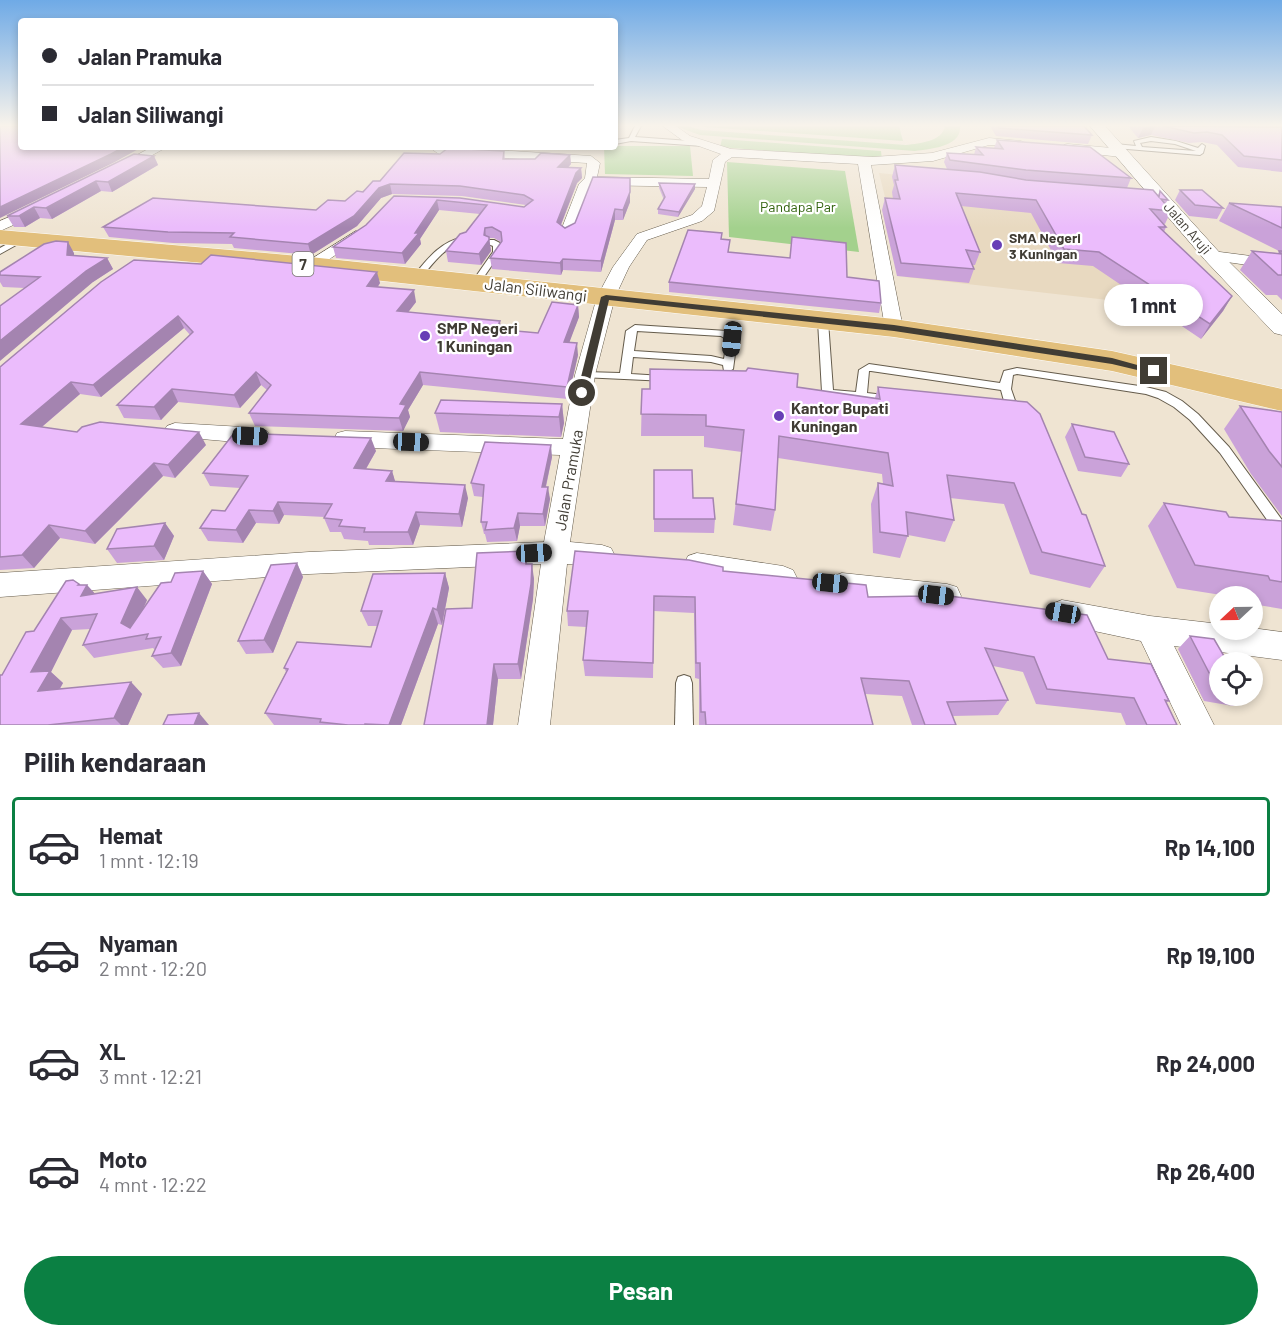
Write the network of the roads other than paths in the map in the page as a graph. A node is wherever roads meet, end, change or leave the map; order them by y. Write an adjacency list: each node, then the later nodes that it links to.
1 (135, 160): 8 (street)
2 (588, 160): 10 (street)
3 (719, 160): 11 (street, Jalan Pramuka)
4 (807, 160): 7 (street)
5 (909, 160): 7 (street)
6 (1128, 160): 13 (street, Jalan Aruji)
7 (865, 165): 9 (street); 29 (street)
8 (111, 172)
9 (910, 173)
10 (590, 180): 11 (street); 17 (street)
11 (714, 183): 27 (street, Jalan Pramuka)
12 (1137, 195): 13 (street)
13 (1161, 197): 22 (street, Jalan Aruji)
14 (40, 207): 15 (street)
15 (0, 227)
16 (366, 227): 23 (street)
17 (567, 233)
18 (12, 238): 21 (lane); 23 (main road, Jalan Siliwangi / 7)
19 (463, 239): 25 (lane)
20 (491, 242): 26 (lane)
21 (0, 251)
22 (1212, 256): 24 (street); 30 (street, Jalan Aruji)
23 (310, 265): 25 (main road, Jalan Siliwangi / 7)
24 (1282, 265)
25 (418, 276): 26 (main road, Jalan Siliwangi / 7)
26 (476, 282): 27 (main road, Jalan Siliwangi / 7)
27 (606, 297): 28 (main road, Jalan Siliwangi / 7); 33 (street, Jalan Pramuka)
28 (823, 321): 29 (main road, Jalan Siliwangi / 7); 38 (lane)
29 (894, 328): 40 (main road, Jalan Siliwangi / 7)
30 (1282, 328)
31 (628, 354): 32 (lane); 32 (lane); 34 (lane)
32 (729, 363): 36 (lane)
33 (585, 375): 34 (lane); 45 (street, Jalan Pramuka)
34 (625, 376): 35 (lane)
35 (673, 380)
36 (727, 383)
37 (1005, 387): 38 (lane); 41 (lane); 46 (lane)
38 (861, 396): 39 (lane)
39 (896, 400)
40 (1282, 400)
41 (996, 413)
42 (155, 429): 43 (street)
43 (284, 437)
44 (319, 438): 45 (street)
45 (573, 447): 47 (street, Jalan Pramuka)
46 (1275, 520)
47 (557, 552): 48 (street); 50 (street); 56 (street, Jalan Pramuka)
48 (628, 558)
49 (676, 562): 51 (street)
50 (0, 585)
51 (970, 599)
52 (1041, 609): 53 (street)
53 (1150, 629): 54 (street); 58 (street)
54 (1282, 646)
55 (684, 683): 57 (lane)
56 (534, 725)
57 (684, 725)
58 (1198, 725)

